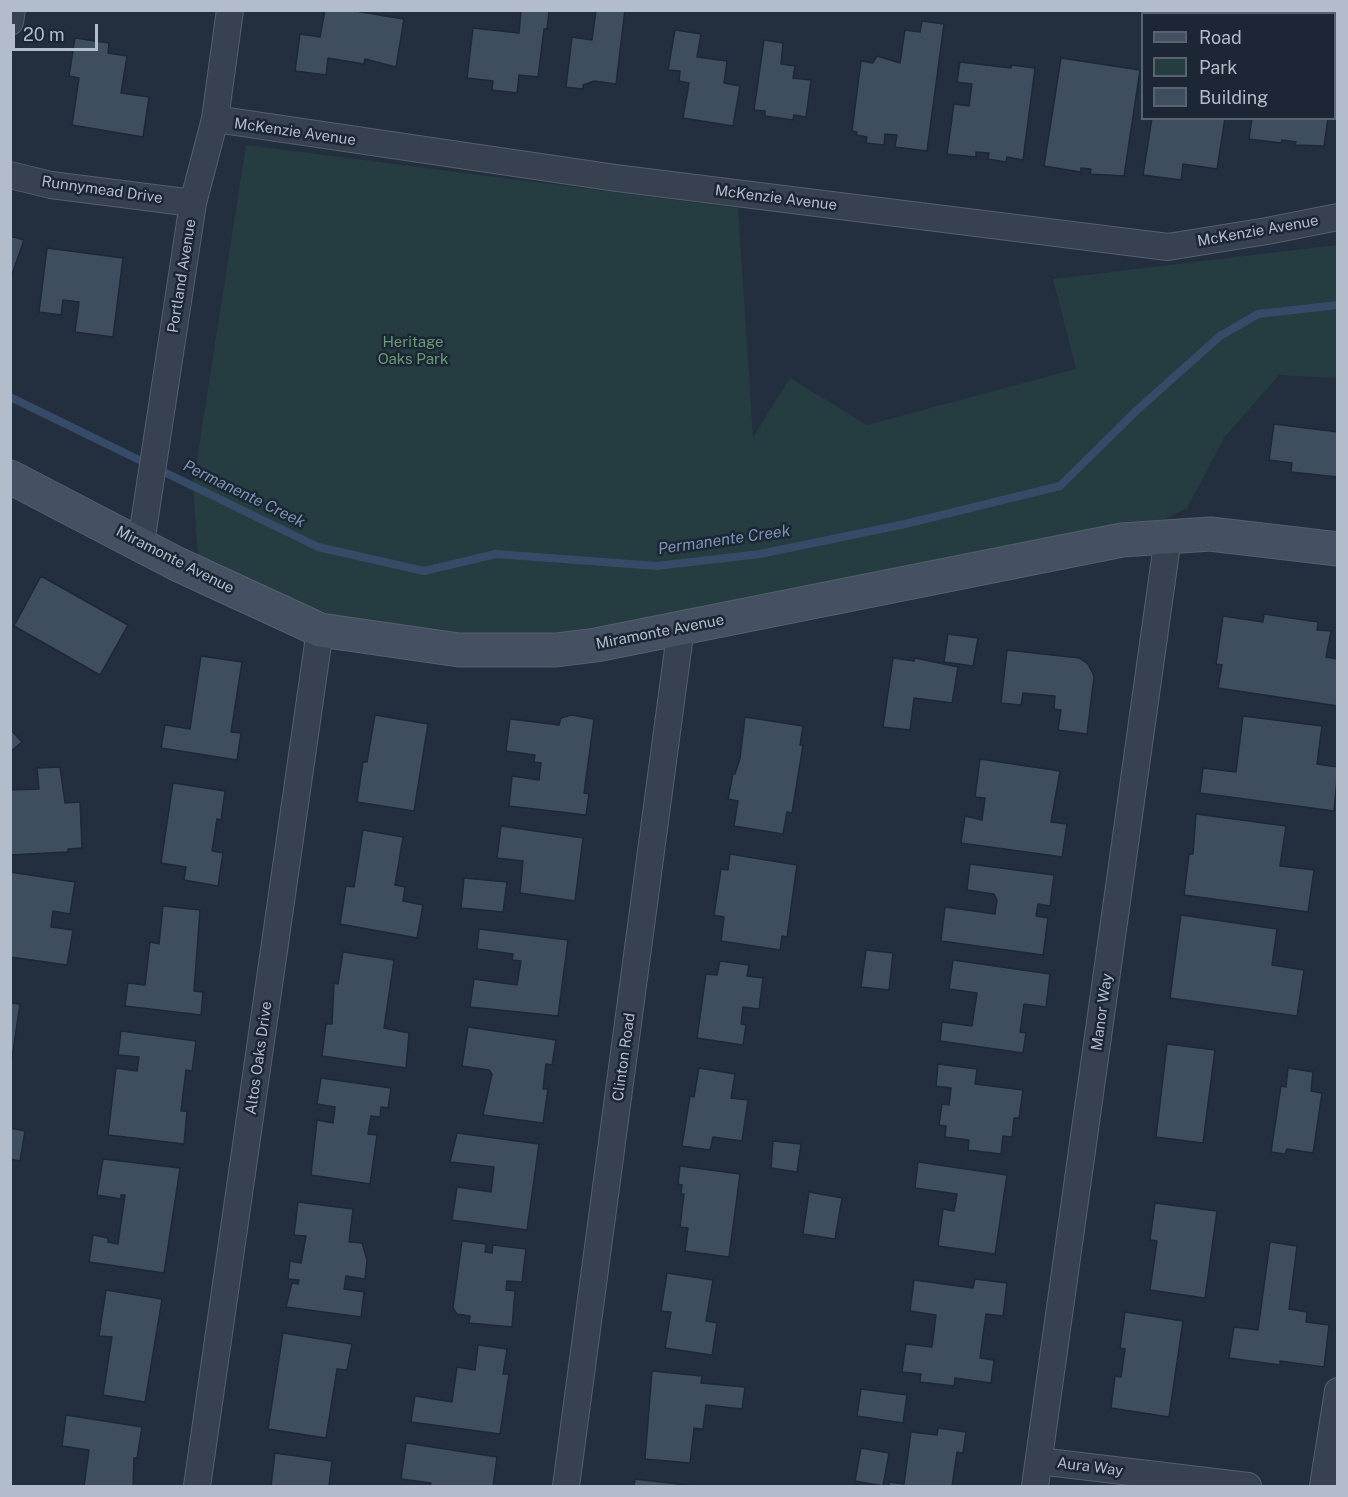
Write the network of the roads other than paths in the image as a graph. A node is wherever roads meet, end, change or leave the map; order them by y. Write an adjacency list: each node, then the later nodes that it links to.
1 (12, 10): 3 (street)
2 (230, 10): 4 (street, Portland Avenue)
3 (10, 22)
4 (215, 119): 6 (street, Portland Avenue); 7 (street, McKenzie Avenue)
5 (10, 175): 6 (street, Runnymead Drive)
6 (194, 203): 10 (street, Portland Avenue)
7 (1338, 217)
8 (10, 477): 10 (street, Miramonte Avenue)
9 (1168, 537): 11 (street, Miramonte Avenue); 12 (street, Miramonte Avenue); 15 (street, Manor Way)
10 (141, 543): 13 (street, Miramonte Avenue)
11 (1338, 549)
12 (681, 627): 13 (street, Miramonte Avenue); 17 (street, Clinton Road)
13 (320, 630): 16 (street, Altos Oaks Drive)
14 (1338, 1391): 20 (street)
15 (1039, 1461): 18 (street, Manor Way); 19 (street, Aura Way)
16 (197, 1486)
17 (566, 1486)
18 (1035, 1486)
19 (1248, 1486)
20 (1323, 1486)

